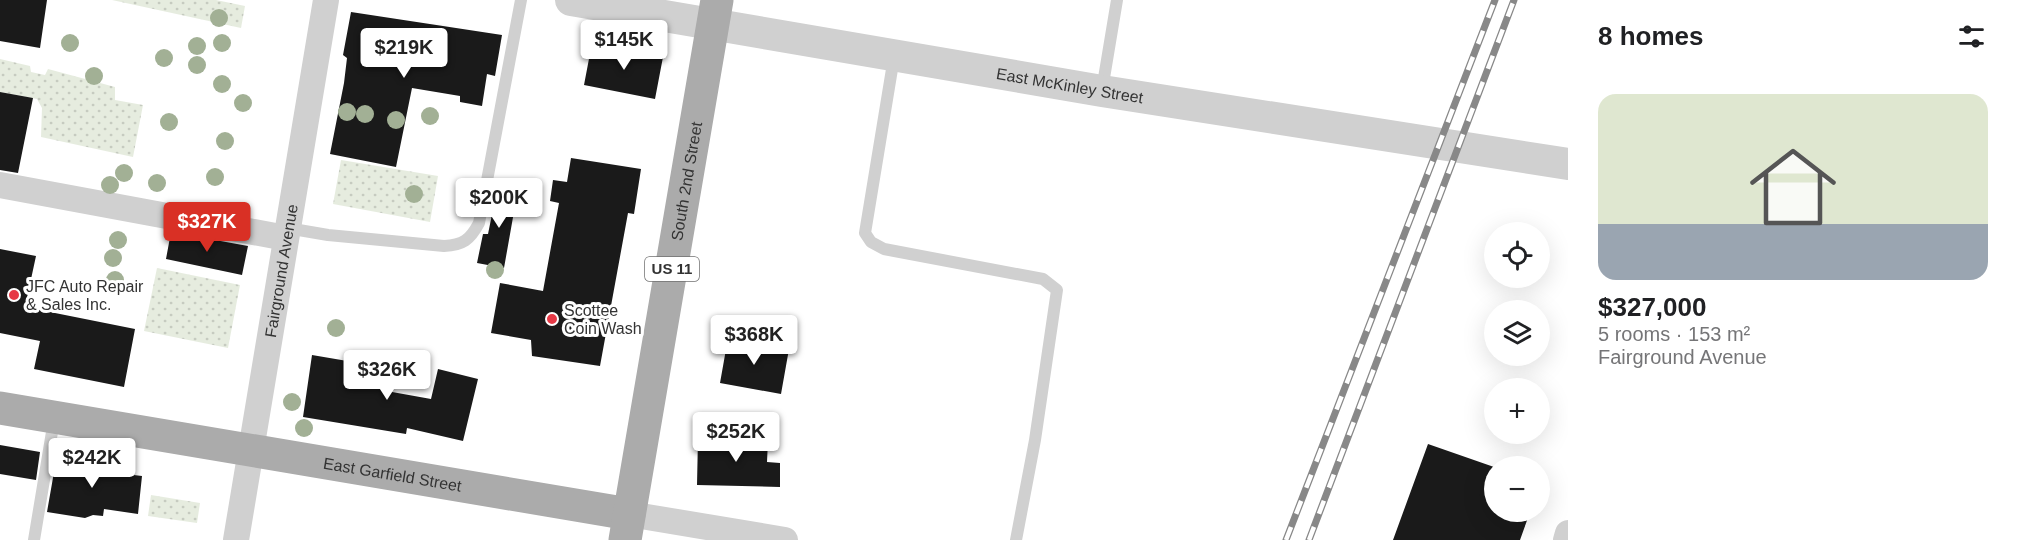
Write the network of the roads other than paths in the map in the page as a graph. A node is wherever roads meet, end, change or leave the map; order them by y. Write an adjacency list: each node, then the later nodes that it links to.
1 (326, 0): 10 (street, Fairground Avenue)
2 (521, 0): 10 (lane)
3 (571, 0): 5 (street, East McKinley Street)
4 (1117, 0): 7 (lane)
5 (715, 13): 6 (street, East McKinley Street); 14 (main road, South 2nd Street / US 11)
6 (894, 55): 7 (street, East McKinley Street); 19 (lane)
7 (1102, 91): 8 (street, East McKinley Street)
8 (1568, 164)
9 (0, 185): 10 (street)
10 (287, 233): 13 (street, Fairground Avenue)
11 (0, 408): 12 (main road, East Garfield Street)
12 (54, 418): 13 (main road, East Garfield Street); 16 (lane)
13 (250, 451): 14 (main road, East Garfield Street); 17 (street, Fairground Avenue)
14 (627, 527): 18 (street, East Garfield Street)
15 (1568, 533): 20 (street)
16 (34, 540)
17 (236, 540)
18 (785, 540)
19 (1016, 540)
20 (1566, 540)

